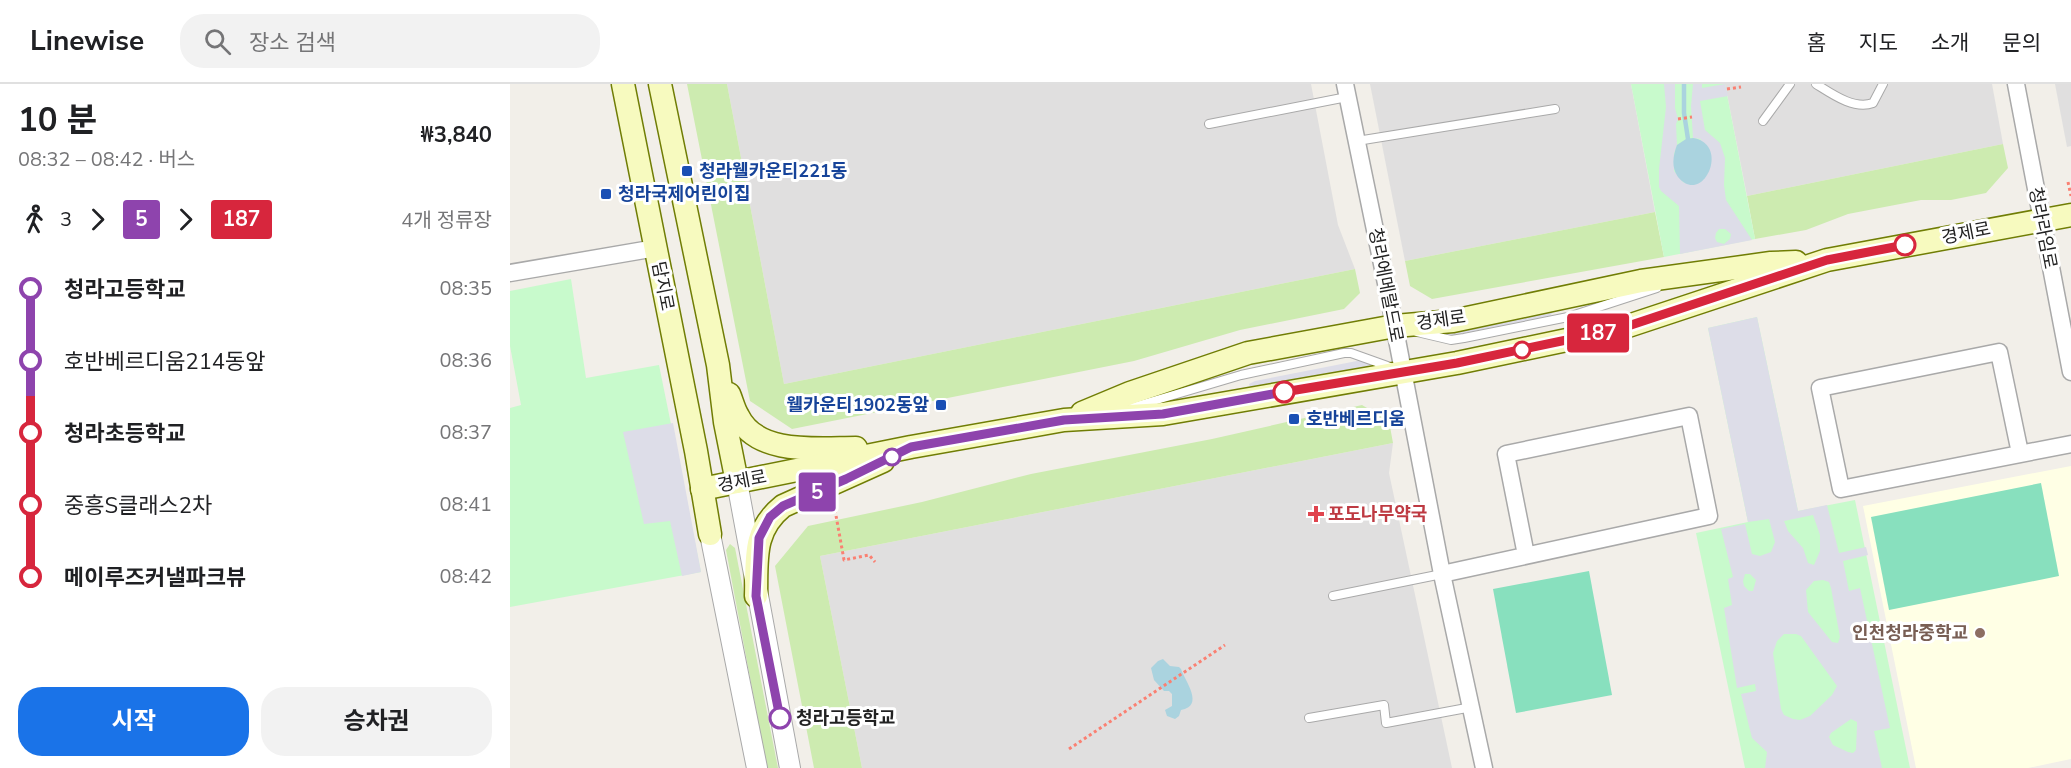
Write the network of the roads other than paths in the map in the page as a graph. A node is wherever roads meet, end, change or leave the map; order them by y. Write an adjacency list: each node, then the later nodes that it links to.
1 (623, 84): 14 (main road, 담지로)
2 (660, 84): 18 (main road)
3 (1790, 84): 9 (lane)
4 (1816, 84): 5 (lane)
5 (1883, 84)
6 (2016, 84): 13 (street, 청라라임로)
7 (1346, 90): 10 (lane); 11 (street, 청라에메랄드로)
8 (1555, 109): 11 (lane)
9 (1763, 121)
10 (1209, 124)
11 (1357, 141): 17 (street, 청라에메랄드로)
12 (2071, 215): 13 (main road, 경제로)
13 (2041, 220): 15 (main road, 경제로); 20 (street, 청라라임로)
14 (656, 248): 16 (street); 26 (main road, 담지로)
15 (1827, 260): 17 (main road, 경제로); 19 (main road, 경제로)
16 (510, 273)
17 (1395, 326): 19 (street, 청라에메랄드로); 21 (main road, 경제로)
18 (718, 365): 23 (main road); 25 (main road)
19 (1404, 372): 21 (main road, 경제로); 29 (street, 청라에메랄드로)
20 (2071, 372)
21 (1064, 420): 23 (main road, 경제로)
22 (2071, 444): 24 (street)
23 (911, 447): 25 (main road, 경제로); 30 (main road)
24 (2020, 453): 24 (street)
25 (737, 482): 26 (main road, 경제로); 30 (street)
26 (702, 489): 27 (main road, 담지로)
27 (710, 534): 34 (street)
28 (1526, 555): 28 (street); 29 (street)
29 (1442, 574): 31 (lane); 32 (street, 청라에메랄드로)
30 (756, 596): 35 (street)
31 (1333, 596)
32 (1472, 707): 33 (lane); 36 (street, 청라에메랄드로)
33 (1310, 718)
34 (756, 768)
35 (790, 768)
36 (1484, 768)

